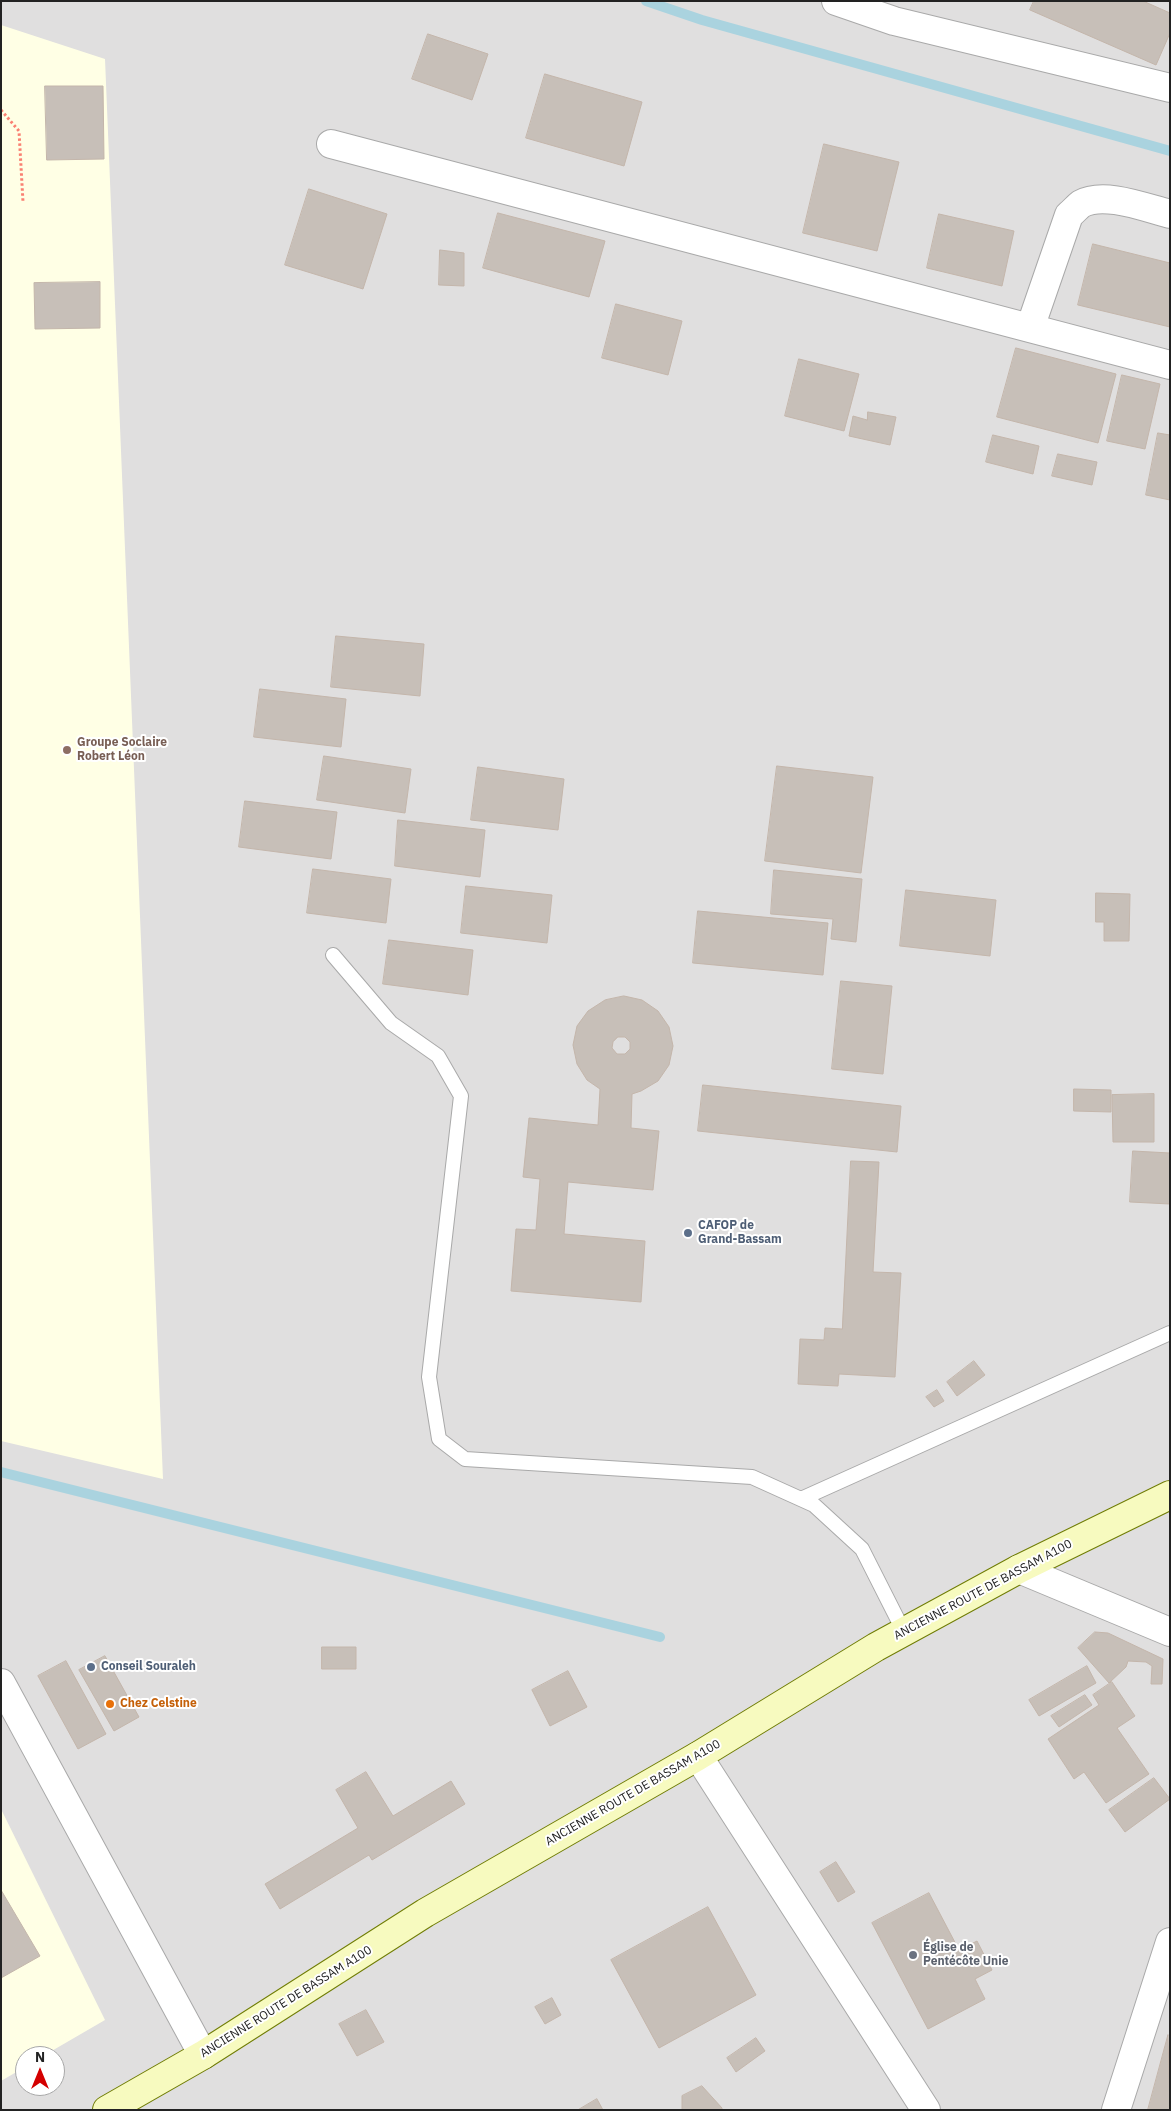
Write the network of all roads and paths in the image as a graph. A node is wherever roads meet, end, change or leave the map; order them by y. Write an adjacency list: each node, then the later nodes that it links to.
1 (836, 1): 2 (street)
2 (1170, 88)
3 (1, 110): 5 (path)
4 (331, 144): 7 (street)
5 (23, 202)
6 (1170, 214): 7 (street)
7 (1030, 328): 8 (street)
8 (1170, 365)
9 (333, 955): 12 (lane)
10 (1170, 1333): 12 (lane)
11 (1170, 1495): 13 (main road, ANCIENNE ROUTE DE BASSAM A100)
12 (801, 1499): 14 (lane)
13 (1019, 1569): 14 (main road, ANCIENNE ROUTE DE BASSAM A100); 15 (street)
14 (904, 1632): 17 (main road, ANCIENNE ROUTE DE BASSAM A100)
15 (1170, 1632)
16 (1, 1683): 19 (street)
17 (698, 1756): 19 (main road, ANCIENNE ROUTE DE BASSAM A100); 21 (street)
18 (1169, 1945): 22 (street)
19 (203, 2055): 20 (main road, ANCIENNE ROUTE DE BASSAM A100)
20 (107, 2110)
21 (926, 2110)
22 (1116, 2110)

